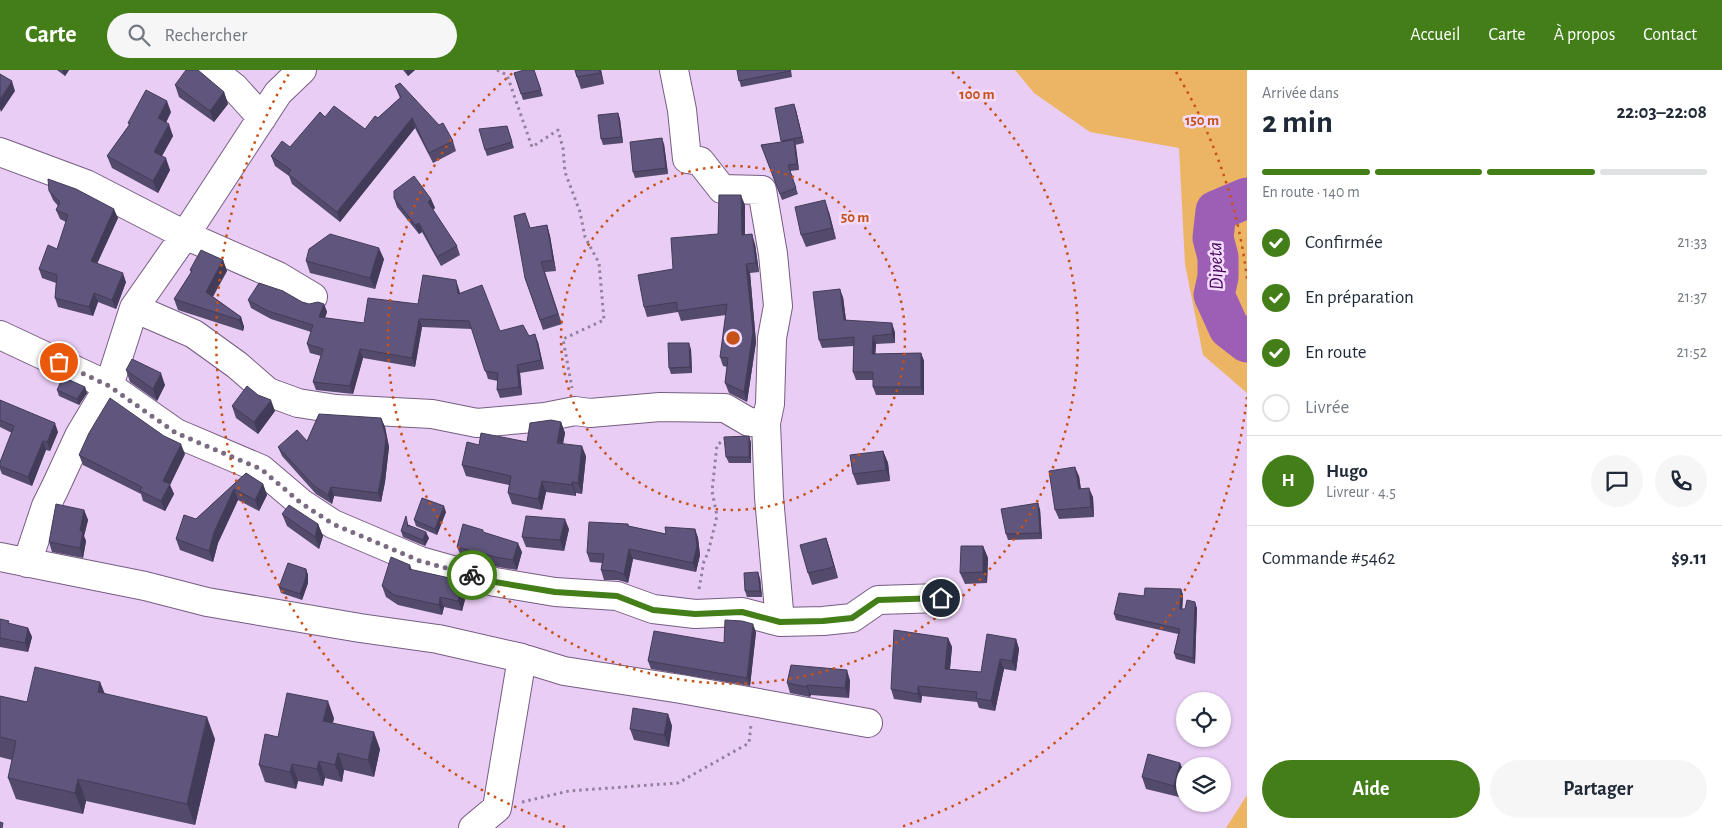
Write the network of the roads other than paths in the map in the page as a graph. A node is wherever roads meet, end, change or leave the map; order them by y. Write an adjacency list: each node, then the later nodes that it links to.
1 (212, 70): 4 (street)
2 (302, 70): 4 (street)
3 (674, 70): 11 (street)
4 (262, 118): 6 (street)
5 (0, 152): 6 (street)
6 (185, 234): 7 (street); 8 (street)
7 (313, 297)
8 (134, 308): 10 (street); 11 (street)
9 (0, 335): 10 (street)
10 (109, 386): 13 (street); 15 (street)
11 (758, 423): 15 (street)
12 (0, 558): 13 (street)
13 (27, 563): 16 (street)
14 (941, 598): 15 (street)
15 (780, 622)
16 (522, 658): 17 (street); 18 (street)
17 (868, 723)
18 (473, 828)

